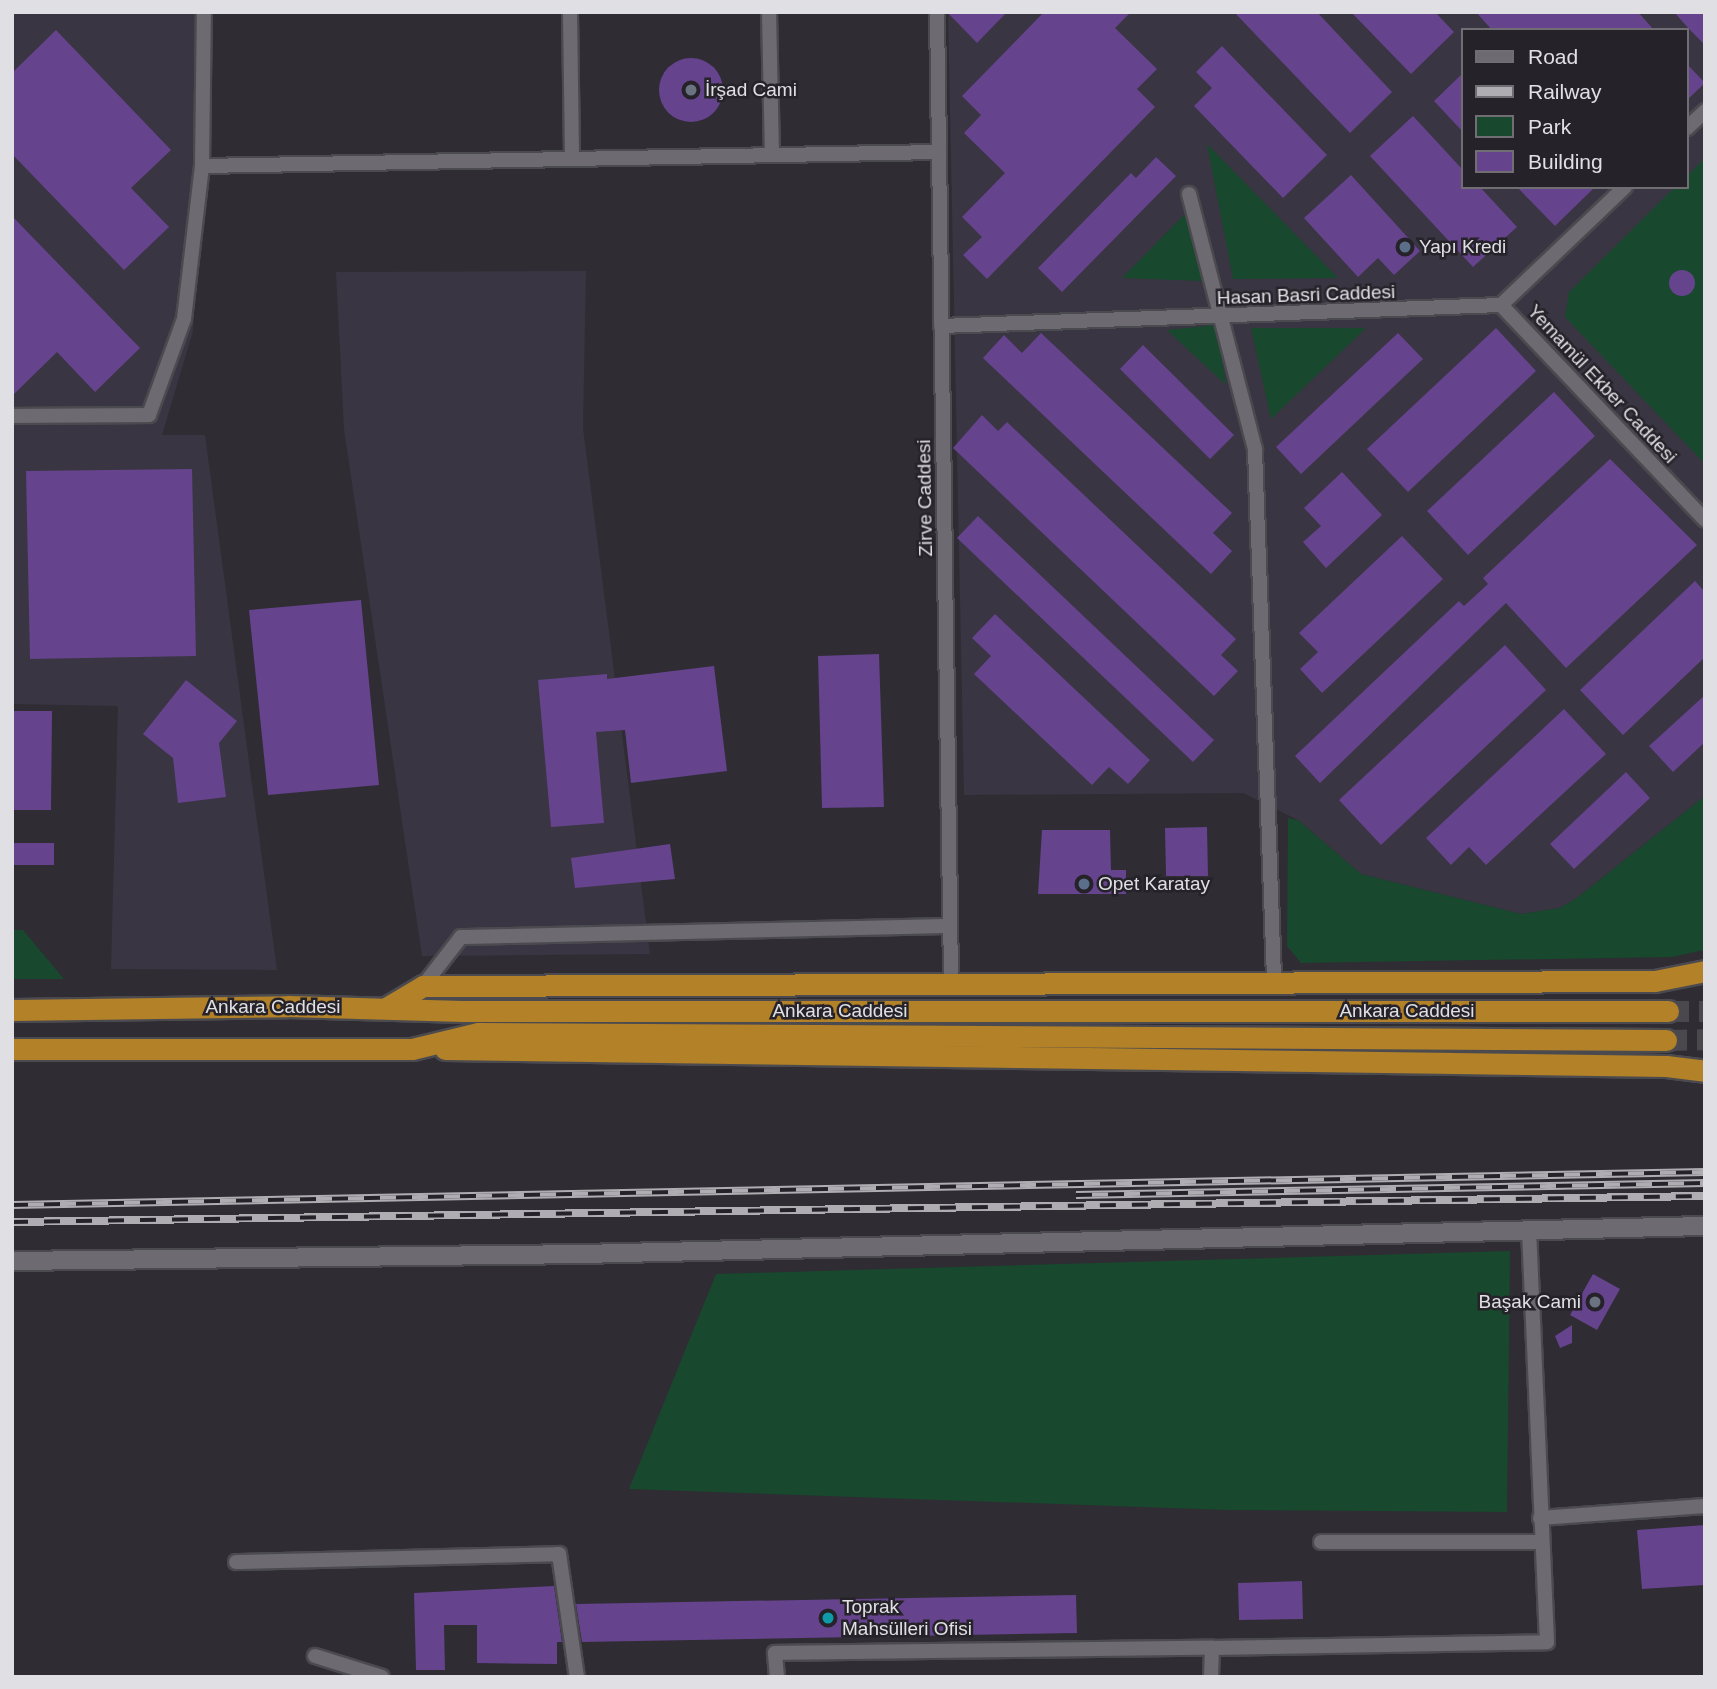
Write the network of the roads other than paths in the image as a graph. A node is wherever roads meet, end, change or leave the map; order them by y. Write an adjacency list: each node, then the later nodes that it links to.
1 (204, 12): 10 (street)
2 (570, 12): 9 (street)
3 (769, 12): 8 (street)
4 (937, 12): 7 (street, Zirve Caddesi)
5 (1705, 111): 6 (street)
6 (1689, 126)
7 (939, 152): 8 (street); 15 (street, Zirve Caddesi)
8 (772, 155): 9 (street)
9 (572, 158): 10 (street)
10 (202, 166): 16 (street)
11 (1623, 189): 13 (street)
12 (1189, 194): 14 (street)
13 (1501, 304): 14 (street, Hasan Basri Caddesi); 17 (street, Yemamül Ekber Caddesi)
14 (1223, 317): 15 (street, Hasan Basri Caddesi); 20 (street)
15 (941, 326): 18 (street, Zirve Caddesi)
16 (12, 416)
17 (1705, 520)
18 (950, 926): 21 (street, Zirve Caddesi); 22 (street)
19 (1705, 971): 20 (highway)
20 (1274, 979): 21 (highway)
21 (951, 983): 22 (highway)
22 (423, 986): 23 (highway)
23 (386, 1008): 24 (highway, Ankara Caddesi); 25 (highway, Ankara Caddesi)
24 (12, 1010)
25 (1668, 1011)
26 (1666, 1040): 28 (highway, Ankara Caddesi)
27 (12, 1049): 28 (highway, Ankara Caddesi)
28 (412, 1049): 29 (highway)
29 (1705, 1072)
30 (1705, 1226): 31 (street)
31 (1529, 1231): 32 (street); 34 (street)
32 (12, 1261)
33 (1705, 1506): 34 (street)
34 (1540, 1518): 36 (street)
35 (1321, 1542): 36 (street)
36 (1541, 1542): 38 (street)
37 (236, 1562): 41 (street)
38 (1212, 1648): 42 (street); 43 (street)
39 (315, 1656): 40 (street)
40 (382, 1677)
41 (577, 1677)
42 (777, 1677)
43 (1211, 1677)

